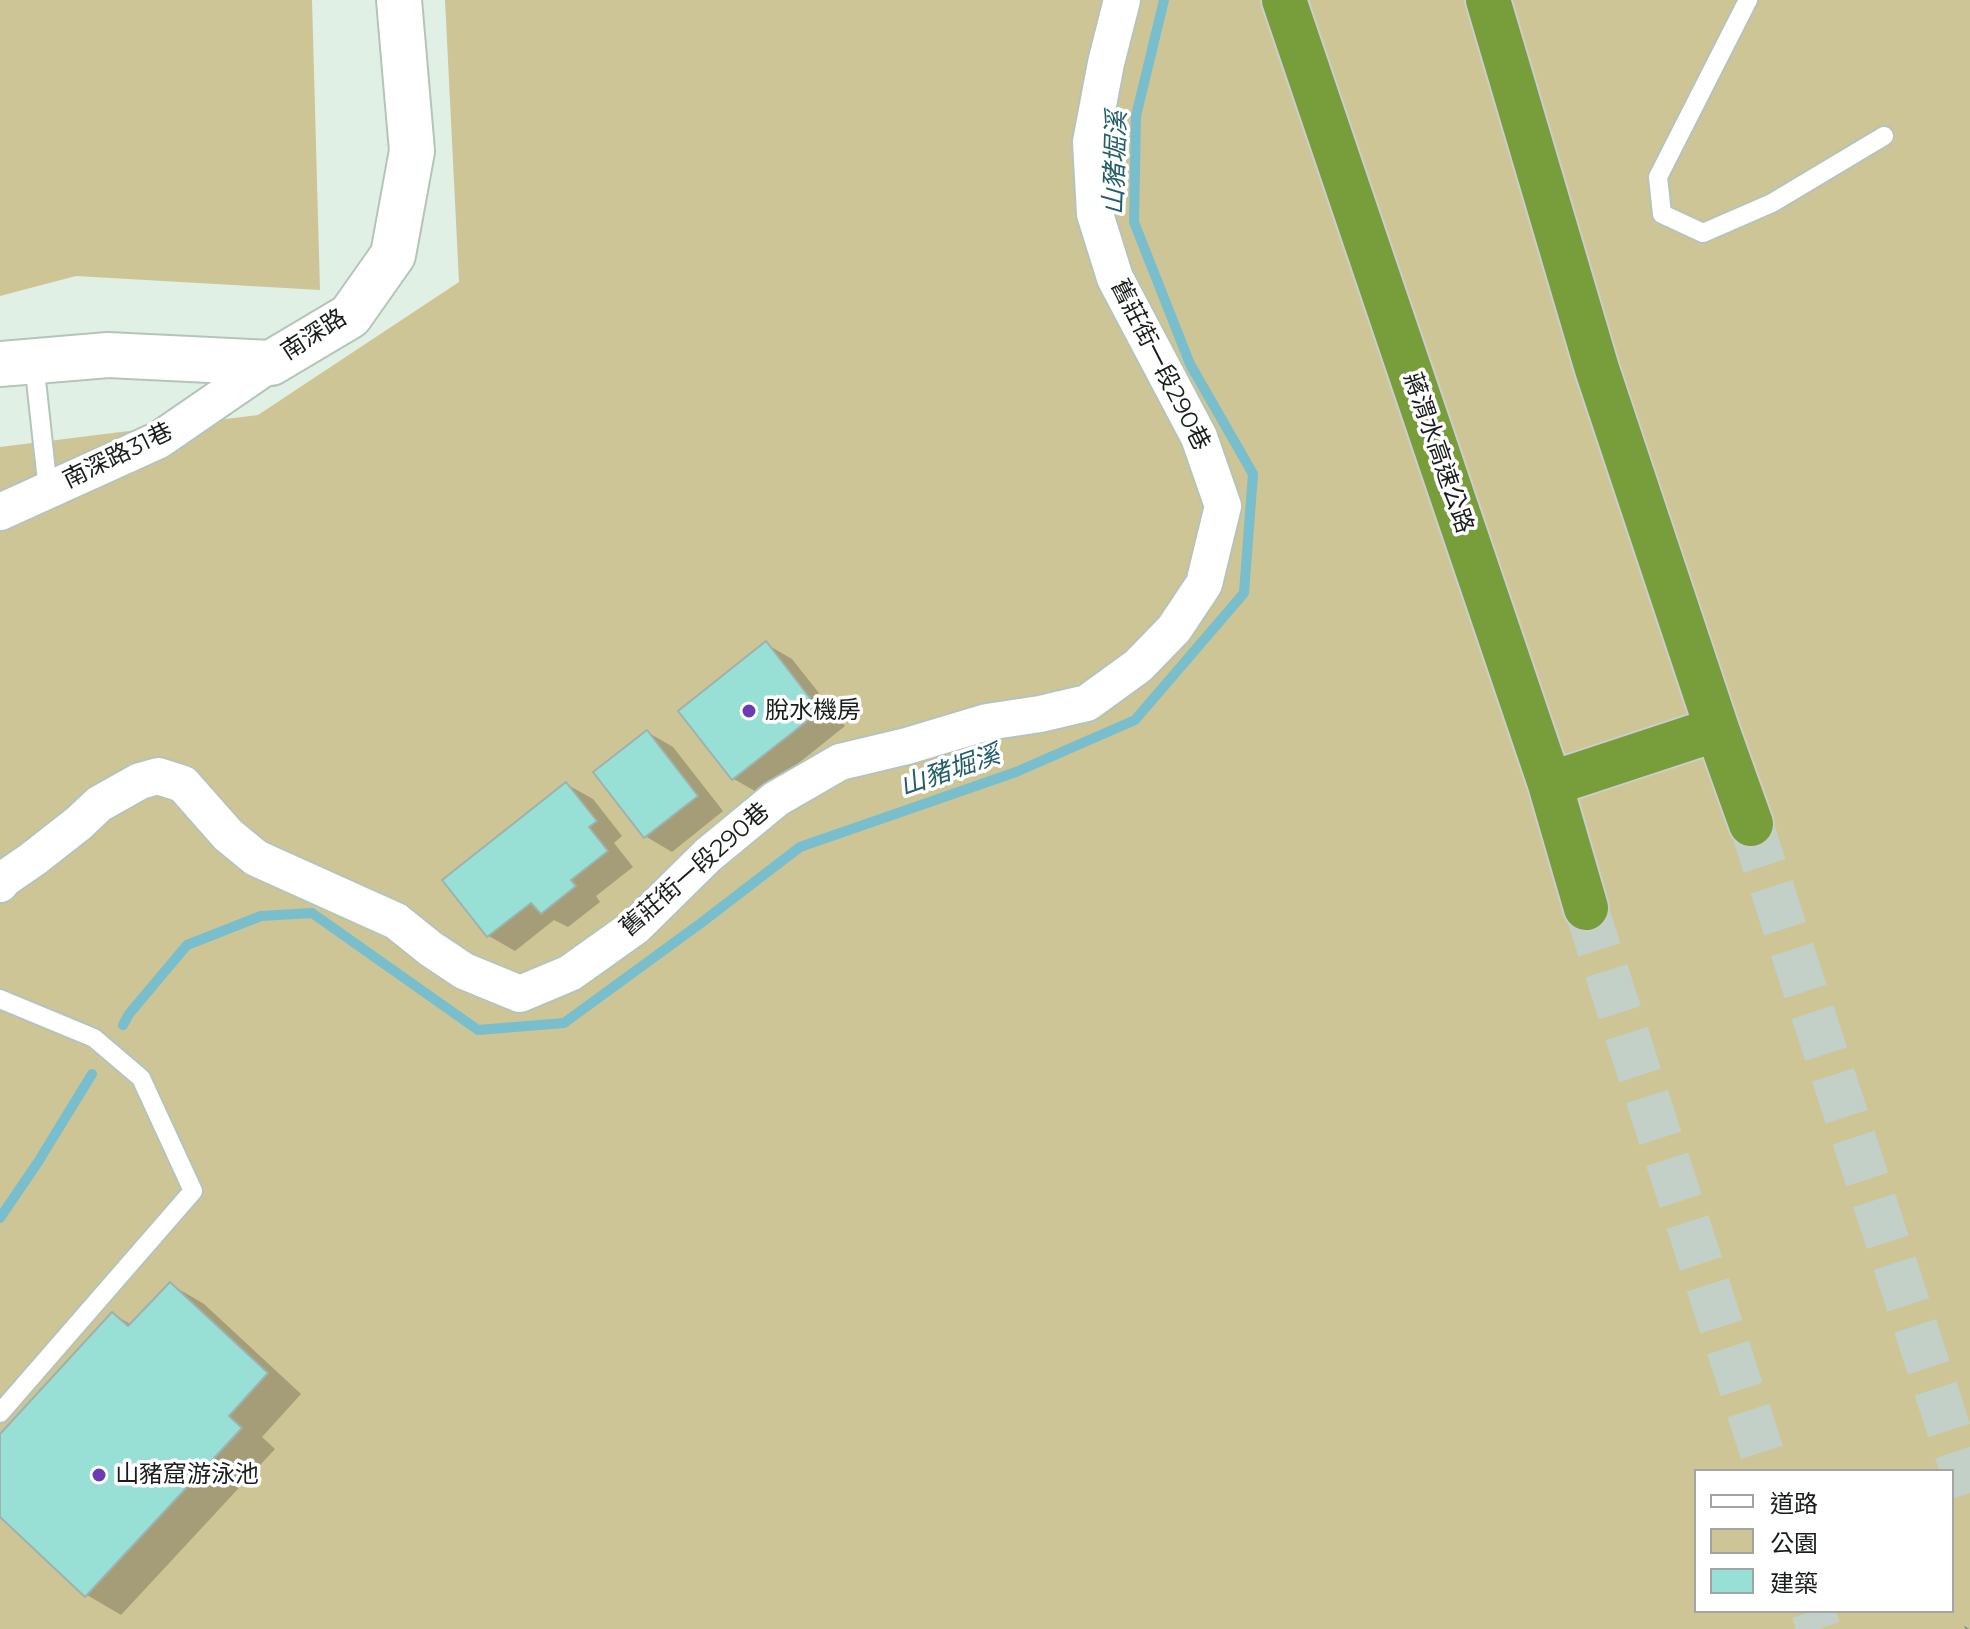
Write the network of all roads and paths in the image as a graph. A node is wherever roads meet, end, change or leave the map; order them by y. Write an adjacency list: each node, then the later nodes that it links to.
1 (399, 0): 8 (main road, 南深路)
2 (1122, 0): 14 (street, 舊莊街一段290巷)
3 (1284, 0): 12 (highway, 蔣渭水高速公路)
4 (1488, 0): 11 (highway)
5 (1748, 0): 6 (lane)
6 (1884, 136)
7 (17, 363): 8 (main road, 南深路); 9 (lane)
8 (271, 363): 9 (street, 南深路31巷)
9 (48, 490): 10 (street, 南深路31巷)
10 (0, 512)
11 (1717, 729): 12 (highway); 13 (highway)
12 (1550, 784): 15 (highway, 蔣渭水高速公路)
13 (1751, 824)
14 (0, 884)
15 (1586, 908)
16 (0, 999): 17 (lane)
17 (0, 1413)

